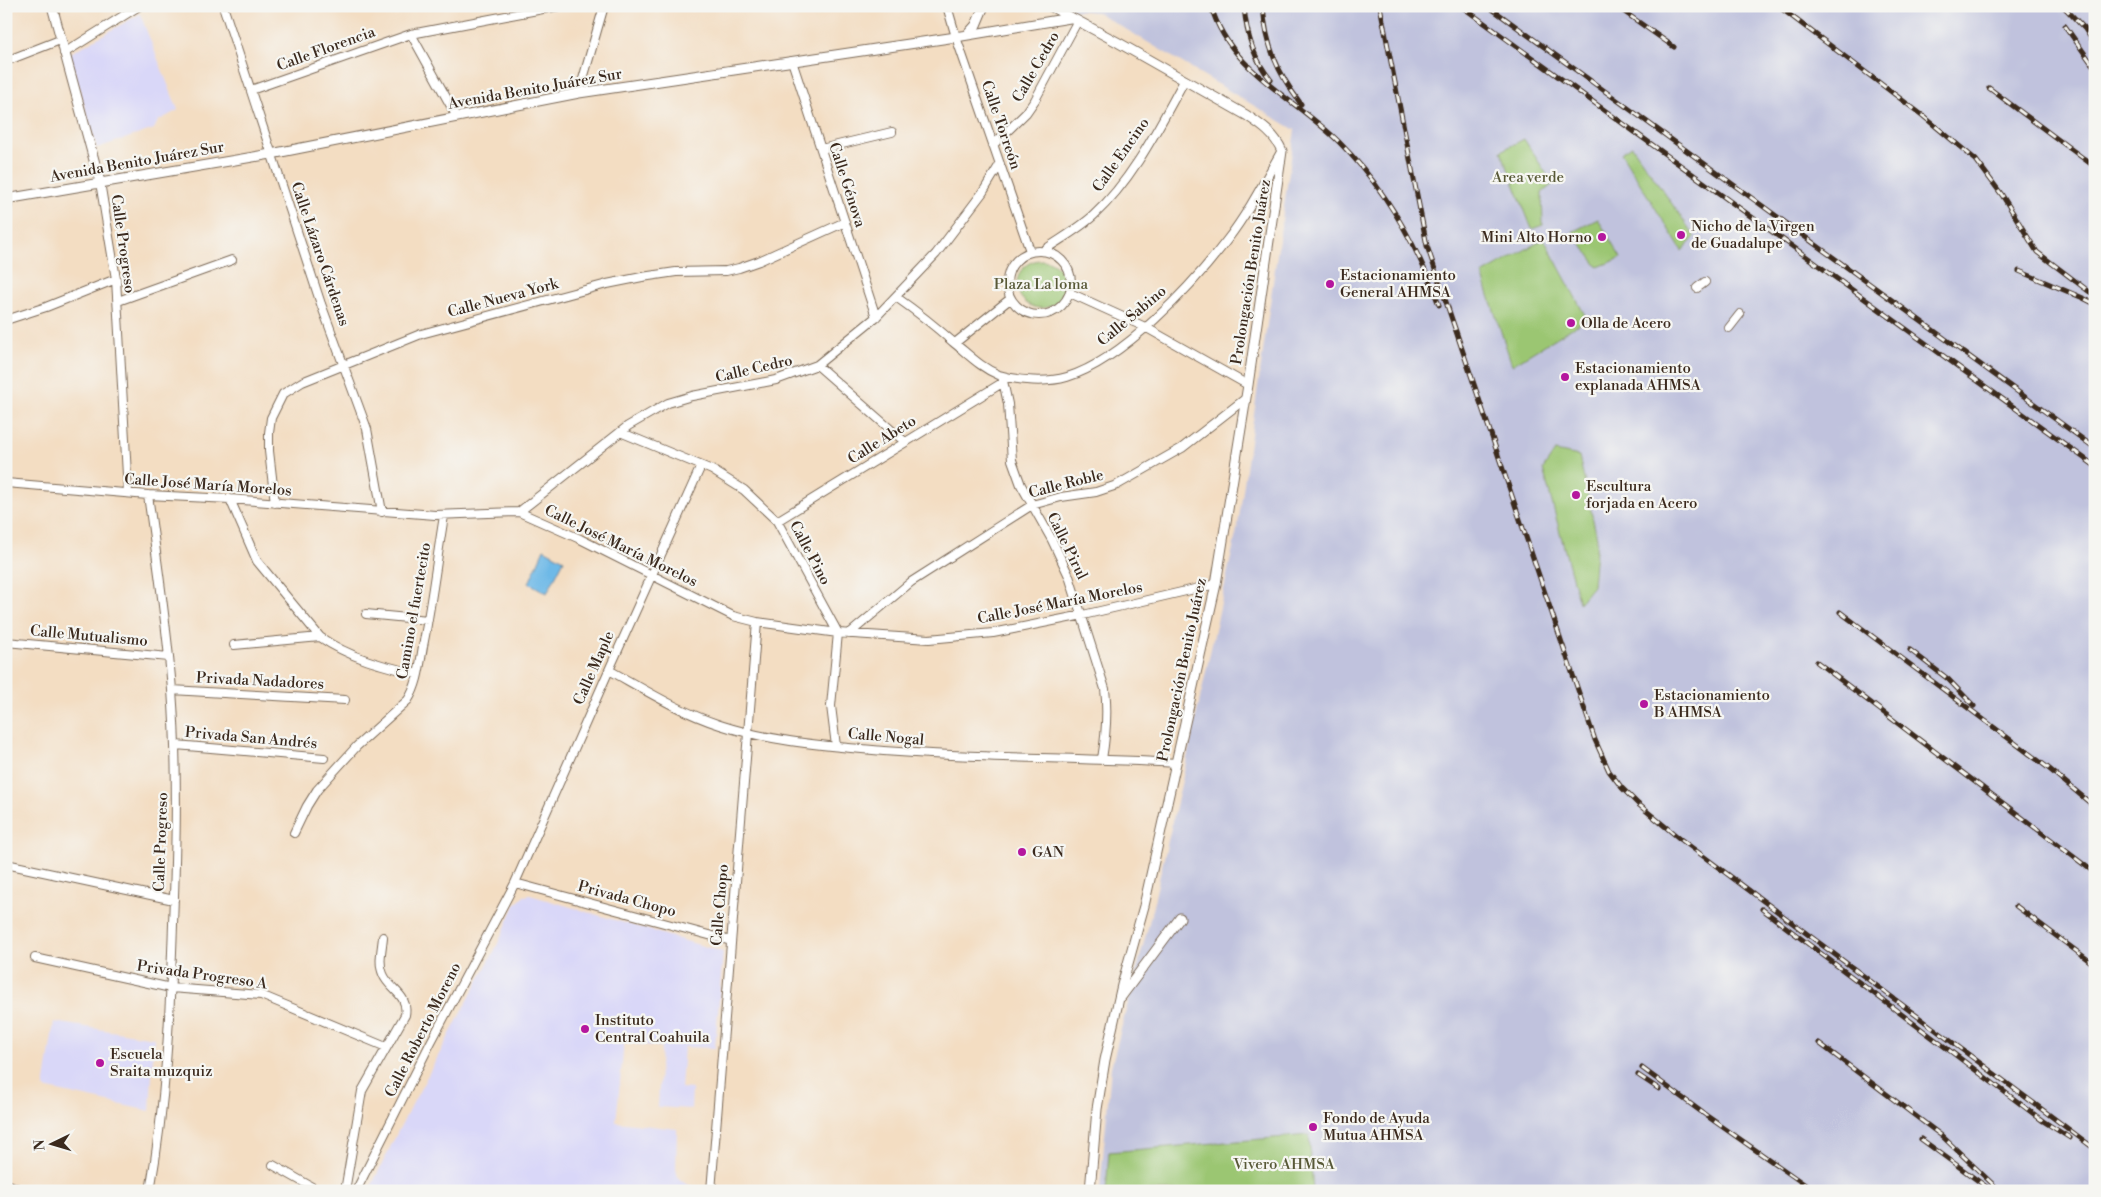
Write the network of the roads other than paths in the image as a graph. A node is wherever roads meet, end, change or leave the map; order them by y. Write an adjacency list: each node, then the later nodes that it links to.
1 (52, 6): 13 (street, Calle Progreso)
2 (139, 6): 14 (street)
3 (223, 6): 18 (street, Calle Lázaro Cárdenas)
4 (560, 6): 10 (street, Calle Florencia)
5 (604, 6): 19 (street)
6 (947, 6): 12 (street, Calle Torreón)
7 (984, 6): 11 (street)
8 (1050, 6): 9 (street)
9 (1073, 20): 11 (street, Avenida Benito Juárez Sur); 17 (street); 22 (street, Calle Cedro)
10 (411, 34): 18 (street, Calle Florencia); 20 (street)
11 (967, 35): 12 (street, Avenida Benito Juárez Sur)
12 (956, 37): 16 (street, Avenida Benito Juárez Sur); 22 (street, Calle Torreón)
13 (60, 40): 14 (street, Calle Progreso); 15 (street)
14 (64, 53): 27 (street, Calle Progreso)
15 (6, 61)
16 (792, 62): 19 (street, Avenida Benito Juárez Sur); 23 (street, Calle Génova)
17 (1184, 81): 24 (street); 31 (street, Calle Encino)
18 (251, 90): 25 (street, Calle Lázaro Cárdenas)
19 (579, 93): 20 (street, Avenida Benito Juárez Sur)
20 (457, 117): 25 (street, Avenida Benito Juárez Sur)
21 (892, 132): 23 (street)
22 (993, 145): 26 (street, Calle Torreón)
23 (821, 148): 30 (street, Calle Génova)
24 (1282, 151): 44 (street, Calle Sabino); 50 (street, Prolongación Benito Juárez)
25 (271, 154): 27 (street, Avenida Benito Juárez Sur); 47 (street, Calle Lázaro Cárdenas)
26 (1000, 164): 32 (street, Calle Torreón); 38 (street, Calle Cedro)
27 (100, 182): 28 (street, Avenida Benito Juárez Sur); 34 (street, Calle Progreso)
28 (7, 199): 29 (street)
29 (6, 221)
30 (845, 222): 42 (street, Calle Génova); 47 (street, Calle Nueva York)
31 (1043, 251): 32 (street); 37 (street)
32 (1030, 252): 39 (street)
33 (232, 260): 40 (street)
34 (116, 279): 40 (street, Calle Progreso); 43 (street)
35 (1705, 282): 36 (street)
36 (1697, 288)
37 (1070, 293): 39 (street); 44 (street)
38 (896, 297): 42 (street, Calle Cedro); 46 (street, Calle Sabino)
39 (1010, 299): 46 (street)
40 (118, 301): 56 (street, Calle Progreso)
41 (1740, 314): 45 (street)
42 (876, 317): 48 (street, Calle Cedro)
43 (6, 320)
44 (1144, 327): 49 (street, Calle Sabino); 50 (street)
45 (1729, 328)
46 (954, 343): 49 (street, Calle Sabino)
47 (344, 365): 59 (street, Calle Nueva York); 61 (street, Calle Lázaro Cárdenas)
48 (817, 366): 52 (street, Calle Cedro); 53 (street)
49 (1002, 379): 53 (street, Calle Abeto); 60 (street, Calle Pirul)
50 (1248, 385): 51 (street, Prolongación Benito Juárez)
51 (1245, 399): 60 (street, Calle Roble); 66 (street, Prolongación Benito Juárez)
52 (620, 432): 54 (street, Calle Pino); 62 (street, Calle Cedro)
53 (905, 442): 64 (street, Calle Abeto)
54 (701, 466): 64 (street, Calle Pino); 65 (street, Calle Maple)
55 (6, 482): 56 (street, Calle José María Morelos)
56 (128, 493): 57 (street, Calle José María Morelos)
57 (148, 495): 58 (street, Calle José María Morelos); 76 (street, Calle Progreso)
58 (230, 499): 59 (street, Calle José María Morelos); 73 (street)
59 (275, 503): 61 (street, Calle José María Morelos)
60 (1032, 505): 68 (street, Calle Pirul); 72 (street, Calle Roble)
61 (382, 512): 63 (street, Calle José María Morelos)
62 (520, 512): 63 (street, Calle José María Morelos); 65 (street, Calle José María Morelos)
63 (444, 516): 69 (street, Camino el fuertecito)
64 (778, 521): 71 (street, Calle Pino)
65 (651, 575): 70 (street, Calle José María Morelos); 77 (street, Calle Maple)
66 (1216, 584): 68 (street, Calle José María Morelos); 86 (street, Prolongación Benito Juárez)
67 (366, 614): 69 (street)
68 (1083, 615): 72 (street, Calle José María Morelos); 85 (street, Calle Pirul)
69 (428, 620): 78 (street, Camino el fuertecito)
70 (757, 622): 71 (street, Calle José María Morelos); 81 (street, Calle Chopo)
71 (838, 633): 72 (street, Calle José María Morelos); 83 (street)
72 (848, 634)
73 (320, 637): 75 (street); 78 (street)
74 (6, 642): 76 (street, Calle Mutualismo)
75 (234, 645)
76 (170, 657): 79 (street, Calle Progreso)
77 (609, 670): 81 (street, Calle Nogal); 89 (street, Calle Maple)
78 (418, 674): 87 (street, Camino el fuertecito)
79 (172, 690): 80 (street, Privada Nadadores); 82 (street, Calle Progreso)
80 (345, 700)
81 (748, 733): 83 (street, Calle Nogal); 93 (street, Calle Chopo)
82 (176, 745): 84 (street, Privada San Andrés); 90 (street, Calle Progreso)
83 (836, 746): 85 (street, Calle Nogal)
84 (324, 758)
85 (1102, 759): 86 (street, Calle Nogal)
86 (1176, 763): 96 (street, Prolongación Benito Juárez)
87 (294, 833)
88 (6, 864): 90 (street)
89 (515, 883): 93 (street, Privada Chopo); 104 (street, Calle Roberto Moreno)
90 (174, 900): 95 (street, Calle Progreso)
91 (1180, 918): 96 (street)
92 (383, 937): 97 (street)
93 (731, 941): 105 (street, Calle Chopo)
94 (36, 958): 95 (street, Privada Progreso A)
95 (170, 988): 97 (street, Privada Progreso A); 101 (street, Calle Progreso)
96 (1118, 1001): 106 (street, Prolongación Benito Juárez)
97 (386, 1047): 103 (street)
98 (273, 1165): 102 (street)
99 (6, 1184): 100 (street)
100 (21, 1191)
101 (150, 1191)
102 (319, 1191)
103 (345, 1191)
104 (356, 1191)
105 (712, 1191)
106 (1090, 1191)

